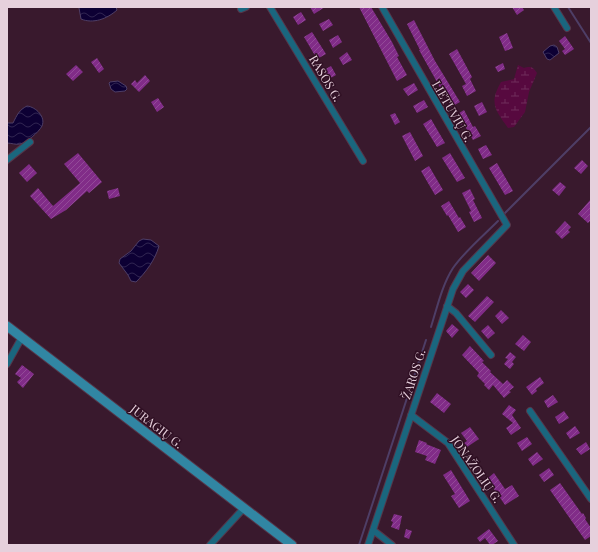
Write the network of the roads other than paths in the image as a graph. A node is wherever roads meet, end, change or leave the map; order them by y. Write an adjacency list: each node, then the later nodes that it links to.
1 (270, 7): 7 (street, RASOS G.)
2 (382, 7): 8 (street, LIETUVIŲ G.)
3 (554, 7): 4 (street)
4 (567, 28)
5 (30, 142): 6 (street)
6 (7, 160)
7 (363, 161)
8 (507, 225): 9 (street, ŽAROS G.)
9 (447, 306): 12 (street); 15 (street, ŽAROS G.)
10 (7, 326): 11 (main road, JURAGIŲ G.)
11 (22, 337): 13 (street); 17 (main road, JURAGIŲ G.)
12 (491, 354)
13 (7, 364)
14 (530, 411): 16 (street)
15 (411, 415): 18 (street, ŽAROS G.); 23 (street, JONAŽOLIŲ G.)
16 (591, 499)
17 (244, 508): 19 (street); 20 (main road, JURAGIŲ G.)
18 (372, 530): 21 (street, ŽAROS G.); 22 (street)
19 (210, 545)
20 (292, 545)
21 (368, 545)
22 (392, 545)
23 (514, 545)

